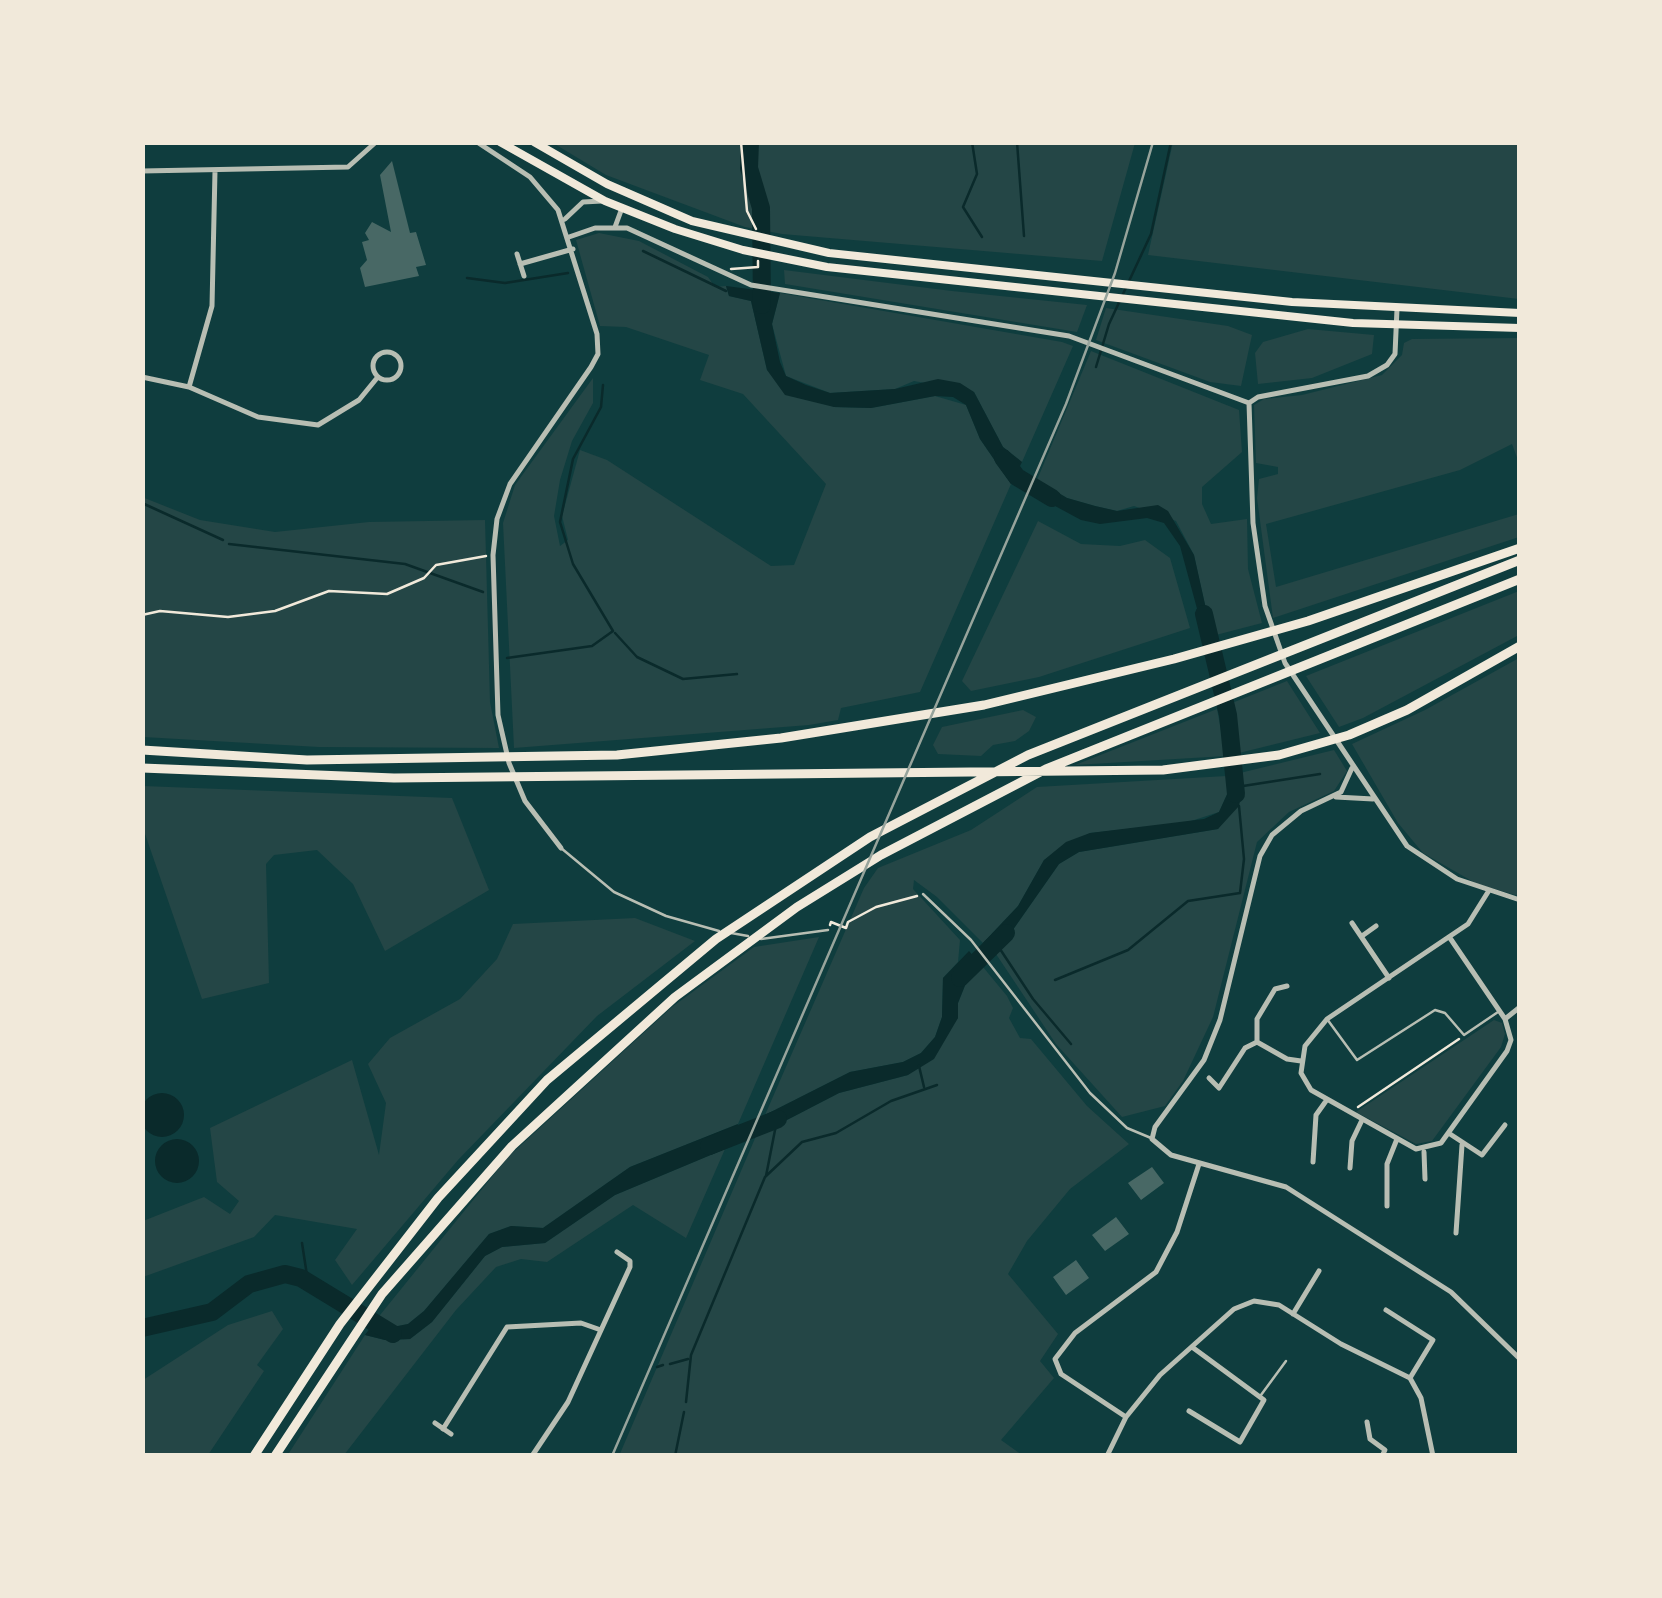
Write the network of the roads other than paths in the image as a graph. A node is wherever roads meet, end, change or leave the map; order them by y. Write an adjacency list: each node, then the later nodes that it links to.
1 (376, 142): 6 (street)
2 (477, 142): 9 (street)
3 (500, 142): 7 (highway)
4 (534, 142): 16 (highway)
5 (142, 171): 6 (street)
6 (215, 171): 22 (street)
7 (605, 200): 8 (highway); 9 (street)
8 (622, 208): 10 (street); 18 (highway)
9 (564, 220): 11 (street)
10 (615, 227): 11 (street); 23 (street)
11 (569, 237): 12 (street)
12 (573, 249): 14 (street); 33 (street)
13 (517, 254): 14 (street)
14 (520, 264): 15 (street)
15 (524, 276)
16 (1397, 309): 17 (highway); 18 (street)
17 (1520, 313)
18 (1396, 325): 19 (highway); 23 (street)
19 (1520, 328)
20 (142, 377): 22 (street)
21 (377, 378): 21 (street); 22 (street)
22 (189, 388)
23 (1249, 403): 30 (street)
24 (1520, 548): 28 (highway)
25 (1520, 560): 85 (highway)
26 (1520, 579): 86 (highway)
27 (1520, 646): 29 (highway)
28 (142, 750)
29 (142, 768)
30 (1352, 768): 31 (street); 32 (street)
31 (1334, 797): 32 (street); 59 (street)
32 (1373, 799): 34 (street)
33 (562, 848): 39 (lane)
34 (1488, 892): 36 (street); 41 (street)
35 (924, 894): 59 (lane)
36 (1520, 900)
37 (1352, 923): 40 (street)
38 (1376, 926): 40 (street)
39 (828, 930)
40 (1362, 936): 43 (street)
41 (1450, 938): 43 (street); 47 (street)
42 (1268, 978): 45 (street)
43 (1389, 978): 48 (street)
44 (1287, 986): 45 (street)
45 (1275, 988): 50 (street)
46 (1520, 1007): 49 (street)
47 (1499, 1011): 48 (lane); 49 (street)
48 (1327, 1019): 51 (street)
49 (1505, 1019): 58 (street)
50 (1257, 1042): 51 (street); 53 (street)
51 (1301, 1061): 55 (street)
52 (1209, 1078): 53 (street)
53 (1219, 1088): 54 (street)
54 (1210, 1098)
55 (1326, 1100): 56 (street); 63 (street)
56 (1362, 1120): 60 (street); 65 (street)
57 (1505, 1125): 61 (street)
58 (1449, 1133): 61 (street); 62 (street)
59 (1152, 1138): 64 (street)
60 (1396, 1139): 62 (street); 67 (street)
61 (1462, 1145): 68 (street)
62 (1424, 1150): 66 (street)
63 (1313, 1162)
64 (1199, 1163): 75 (street); 80 (street)
65 (1350, 1168)
66 (1424, 1178)
67 (1387, 1206)
68 (1456, 1233)
69 (617, 1252): 73 (street)
70 (1319, 1271): 72 (street)
71 (1386, 1310): 77 (street)
72 (1293, 1314): 74 (street); 77 (street)
73 (598, 1329): 83 (street); 87 (street)
74 (1192, 1347): 78 (street); 80 (street)
75 (1520, 1358)
76 (1286, 1361): 78 (lane)
77 (1410, 1378): 90 (street)
78 (1261, 1396): 79 (street)
79 (1189, 1411)
80 (1126, 1417): 88 (street)
81 (1366, 1422): 89 (street)
82 (435, 1423): 83 (street)
83 (443, 1429): 84 (street)
84 (451, 1434)
85 (254, 1456)
86 (275, 1456)
87 (532, 1456)
88 (1107, 1456)
89 (1382, 1456)
90 (1433, 1456)

